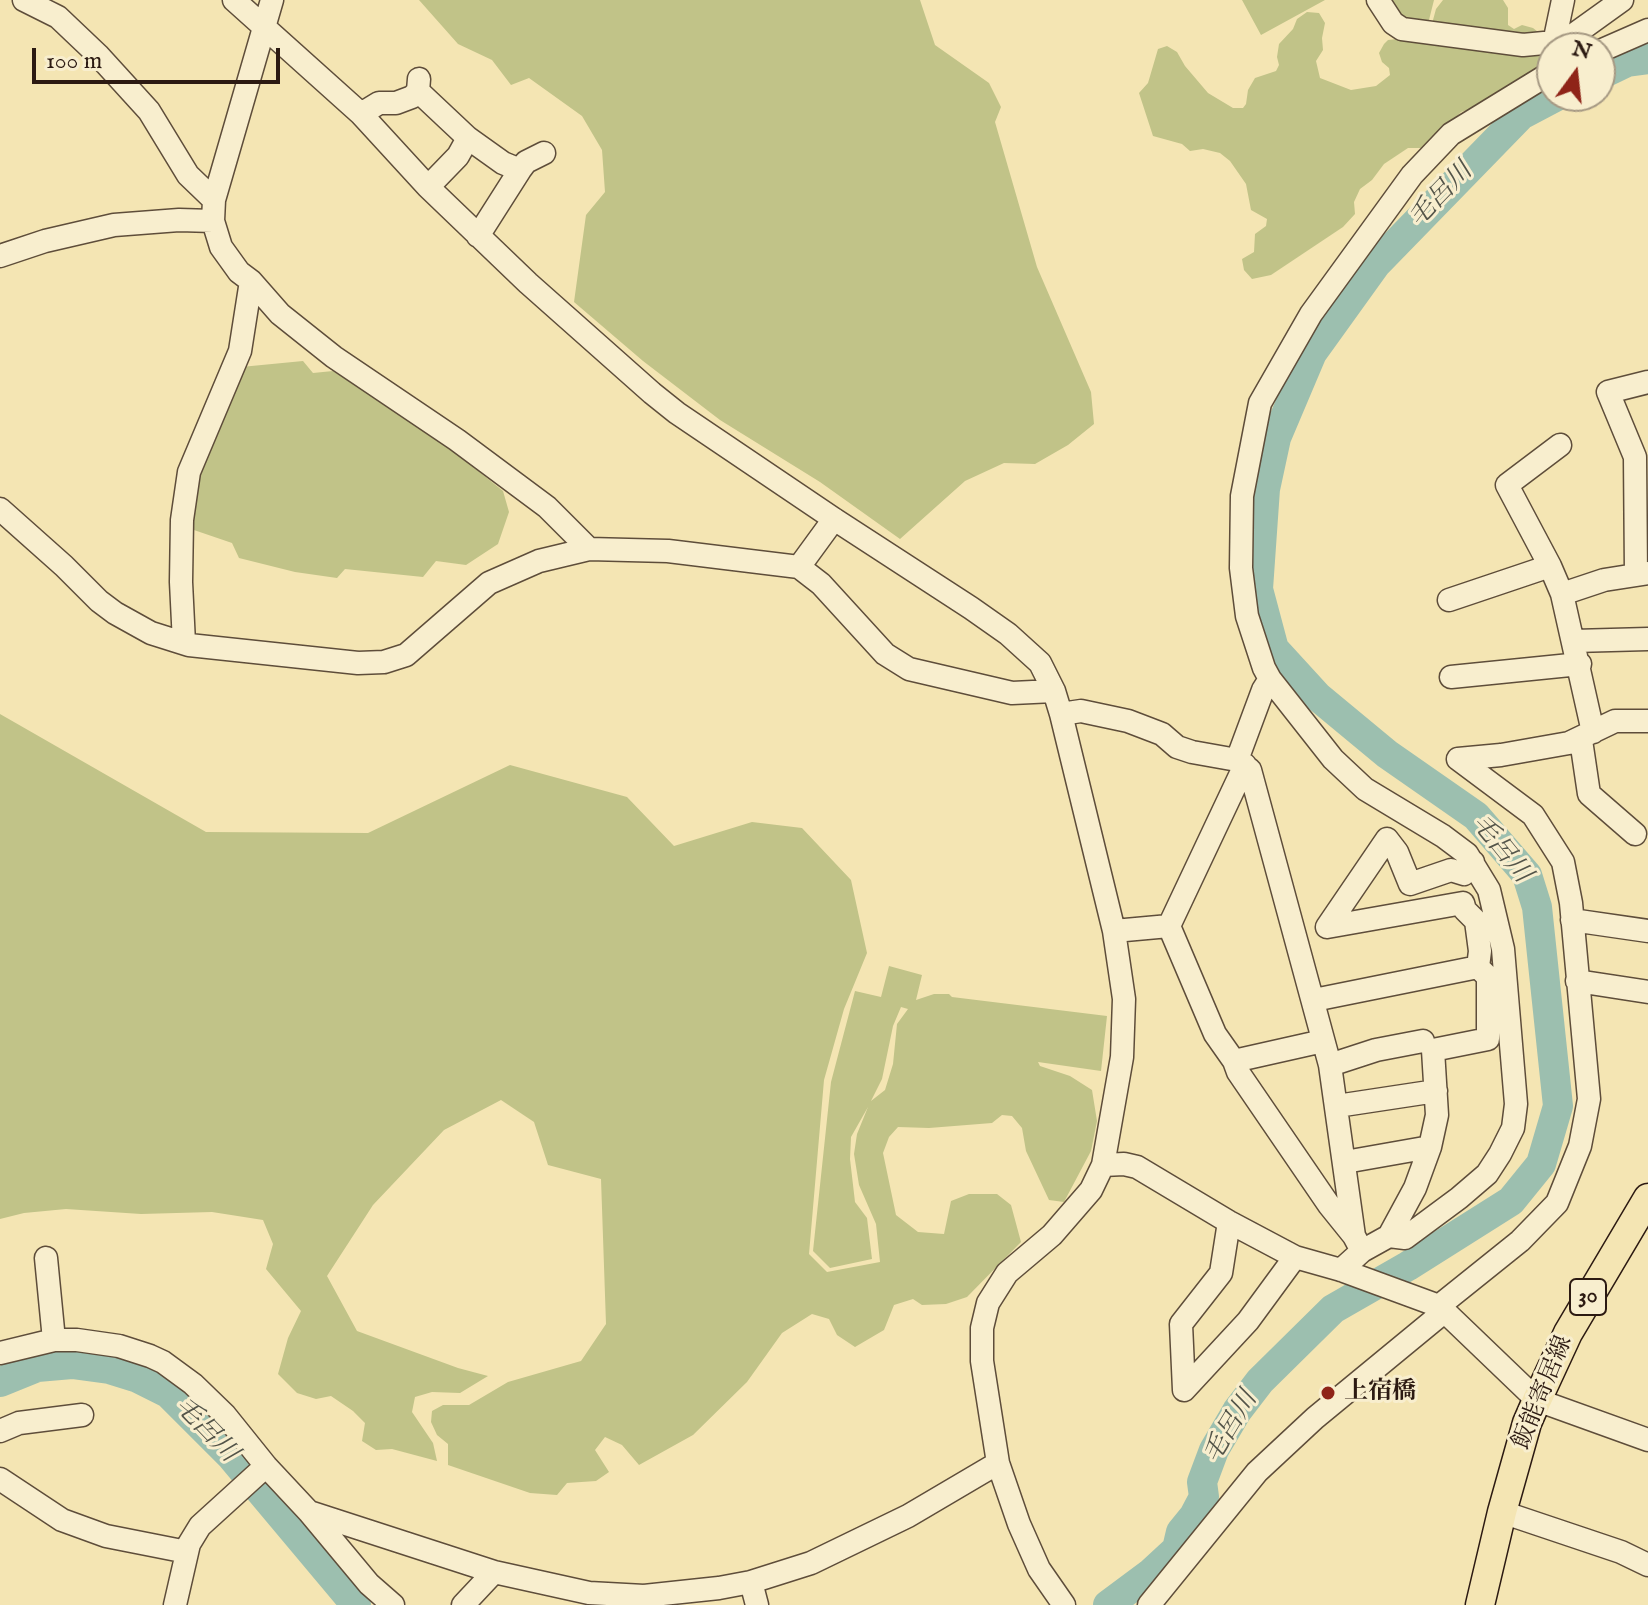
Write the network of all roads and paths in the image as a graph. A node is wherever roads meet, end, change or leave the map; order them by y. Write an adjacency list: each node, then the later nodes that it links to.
1 (24, 0): 19 (street)
2 (234, 0): 7 (street)
3 (272, 0): 7 (street)
4 (1378, 0): 11 (street)
5 (1563, 0): 9 (street)
6 (1622, 0): 10 (street)
7 (265, 27): 14 (street); 19 (street)
8 (1648, 30): 12 (street)
9 (1556, 32)
10 (1578, 32)
11 (1536, 44)
12 (1616, 44)
13 (1536, 82): 38 (street)
14 (361, 114): 15 (street); 18 (street)
15 (468, 138): 17 (street); 18 (street)
16 (544, 153): 17 (street)
17 (520, 170): 20 (street)
18 (428, 187): 20 (street)
19 (213, 210): 21 (street); 22 (street)
20 (478, 236): 26 (street)
21 (0, 256)
22 (251, 281): 27 (street); 35 (street)
23 (1648, 382): 30 (street)
24 (1560, 445): 28 (street)
25 (0, 509): 35 (street)
26 (834, 519): 29 (street); 39 (street)
27 (589, 549): 29 (street); 35 (street)
28 (1550, 566): 31 (street); 32 (street)
29 (799, 567): 39 (street)
30 (1642, 574): 31 (street)
31 (1562, 594): 34 (street)
32 (1449, 600)
33 (1648, 639): 34 (street)
34 (1574, 641): 36 (street)
35 (184, 643)
36 (1580, 664): 37 (street); 42 (street)
37 (1451, 677)
38 (1270, 679): 43 (street); 45 (street)
39 (1054, 691): 40 (street)
40 (1061, 714): 43 (street); 49 (street)
41 (1648, 721): 42 (street)
42 (1587, 736): 44 (street); 46 (street)
43 (1241, 762): 47 (street); 51 (street)
44 (1635, 834)
45 (1473, 862): 48 (street); 67 (street)
46 (1572, 920): 50 (street); 53 (street)
47 (1169, 926): 49 (street); 58 (street)
48 (1327, 927): 51 (street); 52 (street)
49 (1114, 931): 63 (street)
50 (1648, 931)
51 (1302, 958): 55 (street)
52 (1478, 967): 55 (street); 60 (street)
53 (1577, 981): 54 (street); 72 (street)
54 (1648, 992)
55 (1314, 1000): 56 (street)
56 (1323, 1041): 58 (street); 59 (street)
57 (1423, 1041): 59 (street)
58 (1234, 1061): 68 (street)
59 (1330, 1065): 61 (street)
60 (1436, 1091): 61 (street); 62 (street)
61 (1337, 1106): 64 (street)
62 (1430, 1147): 64 (street); 67 (street)
63 (1104, 1160): 66 (street); 79 (street)
64 (1345, 1162): 68 (street)
65 (1648, 1198): 75 (main road, 飯能寄居線 / 30)
66 (1229, 1222): 69 (street); 69 (street)
67 (1389, 1236): 68 (street)
68 (1358, 1244): 71 (street)
69 (1295, 1257): 71 (street)
70 (46, 1258): 73 (street)
71 (1348, 1272): 72 (street)
72 (1438, 1307): 75 (street); 94 (street)
73 (54, 1340): 74 (street); 80 (street)
74 (0, 1353)
75 (1537, 1400): 78 (street); 83 (main road, 飯能寄居線 / 30)
76 (82, 1415): 77 (street)
77 (0, 1431)
78 (1648, 1440)
79 (998, 1463): 87 (street); 93 (street)
80 (262, 1470): 82 (street); 84 (street)
81 (0, 1479): 84 (street)
82 (309, 1512): 86 (street); 90 (street)
83 (1502, 1512): 85 (street); 95 (main road, 飯能寄居線 / 30)
84 (187, 1552): 89 (street)
85 (1648, 1565)
86 (494, 1572): 88 (street); 91 (street)
87 (751, 1582): 88 (street); 92 (street)
88 (644, 1601)
89 (175, 1605)
90 (393, 1605)
91 (463, 1605)
92 (757, 1605)
93 (1064, 1605)
94 (1149, 1605)
95 (1480, 1605)

